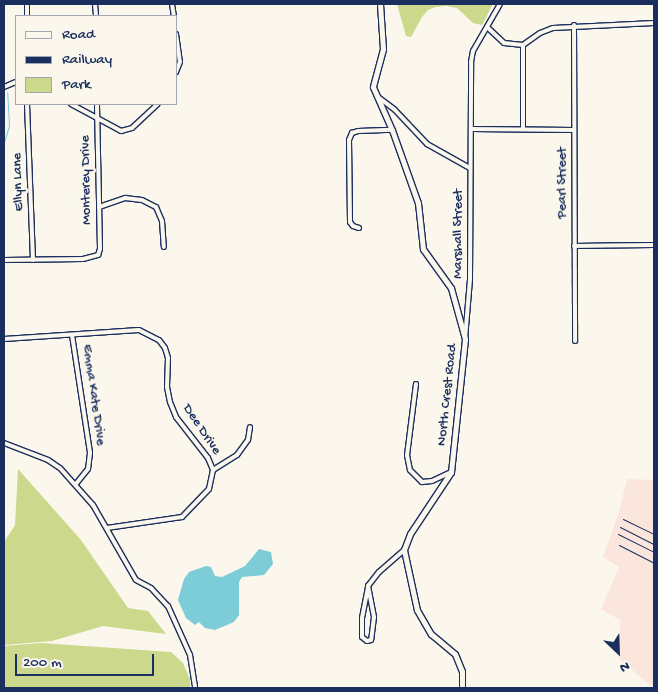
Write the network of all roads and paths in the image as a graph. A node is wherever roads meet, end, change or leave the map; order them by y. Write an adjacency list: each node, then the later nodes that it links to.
1 (380, 4): 9 (street, North Crest Road)
2 (500, 4): 5 (street, Marshall Street)
3 (654, 23): 4 (street)
4 (574, 25): 6 (street); 18 (street, Pearl Street)
5 (487, 27): 6 (street); 15 (street, Marshall Street)
6 (523, 45): 16 (street)
7 (178, 48): 8 (street)
8 (178, 67)
9 (375, 95): 17 (street, North Crest Road); 19 (street)
10 (28, 105): 26 (street, Ellyn Lane)
11 (73, 105): 14 (street)
12 (97, 105): 14 (street, Monterey Drive)
13 (157, 105): 14 (street)
14 (97, 119): 20 (street, Monterey Drive)
15 (472, 129): 16 (street); 19 (street, Marshall Street)
16 (523, 129): 18 (street)
17 (392, 130): 21 (street); 29 (street, North Crest Road)
18 (574, 130): 23 (street, Pearl Street)
19 (470, 168): 29 (street, Marshall Street)
20 (99, 207): 24 (street); 26 (street, Monterey Drive)
21 (359, 228)
22 (654, 245): 23 (street)
23 (574, 246): 30 (street, Pearl Street)
24 (164, 247)
25 (4, 260): 26 (street)
26 (33, 260)
27 (72, 335): 28 (street, Dee Drive); 34 (street, Dee Drive); 36 (street, Emma Kate Drive)
28 (4, 339)
29 (465, 339): 35 (street, North Crest Road)
30 (575, 341)
31 (416, 384): 35 (street)
32 (250, 427): 34 (street)
33 (4, 443): 36 (street)
34 (213, 470): 37 (street, Dee Drive)
35 (451, 472): 38 (street, North Crest Road)
36 (76, 484): 37 (street)
37 (107, 528): 40 (street)
38 (404, 550): 39 (street); 41 (street)
39 (368, 586): 39 (street)
40 (194, 688)
41 (462, 688)

